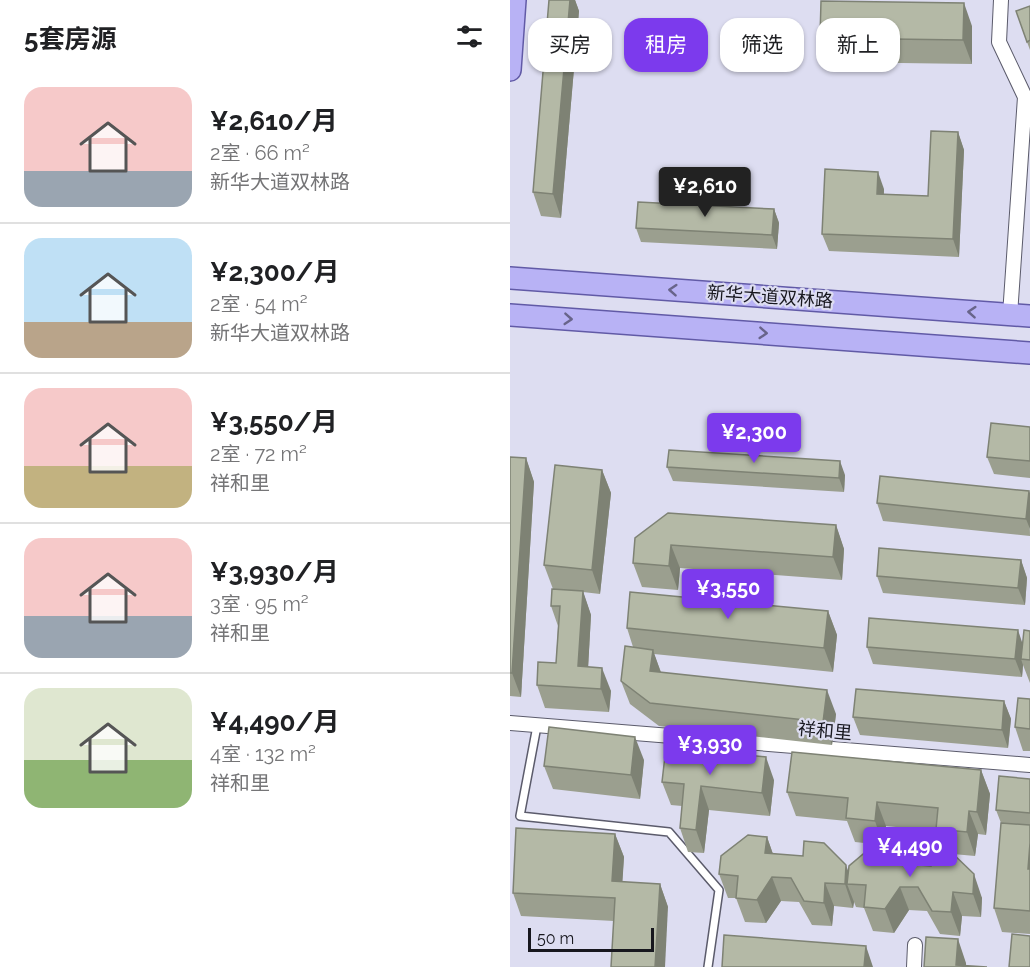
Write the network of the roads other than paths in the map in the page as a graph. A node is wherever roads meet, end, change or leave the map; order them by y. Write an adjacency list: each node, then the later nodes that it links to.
1 (515, 0): 3 (main road)
2 (1001, 0): 6 (street)
3 (510, 70)
4 (510, 278): 6 (main road, 新华大道双林路, one-way to 4)
5 (510, 315): 7 (main road, 新华大道双林路, one-way to 7)
6 (1020, 316)
7 (1030, 353)
8 (510, 723): 9 (street, 祥和里)
9 (537, 726): 10 (street, 祥和里); 12 (lane)
10 (1030, 765)
11 (915, 945): 13 (street)
12 (708, 967)
13 (914, 967)

